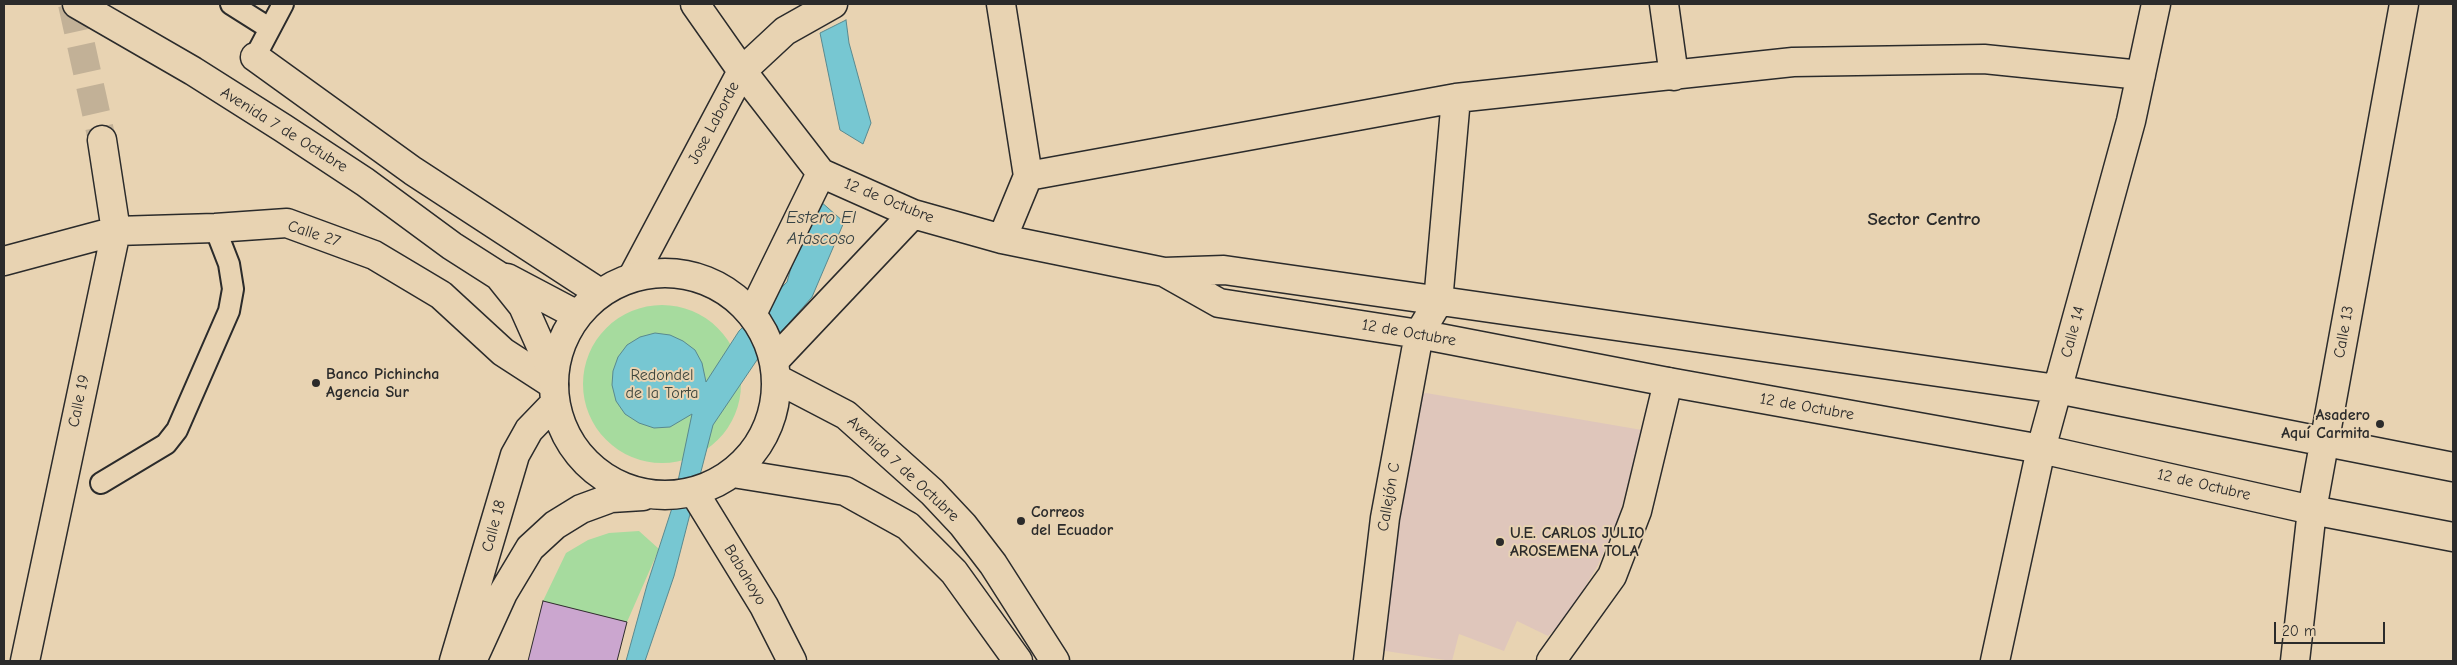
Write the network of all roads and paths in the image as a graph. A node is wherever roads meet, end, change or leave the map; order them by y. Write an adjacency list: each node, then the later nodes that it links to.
1 (77, 4): 24 (street, Avenida 7 de Octubre)
2 (231, 4): 10 (lane)
3 (283, 4): 10 (lane)
4 (695, 4): 12 (street, 12 de Octubre)
5 (833, 4): 12 (street, Jose Laborde)
6 (1001, 4): 18 (street)
7 (1664, 4): 14 (street)
8 (2156, 4): 13 (street, Calle 14)
9 (2404, 4): 36 (street, Calle 13)
10 (270, 28): 11 (lane)
11 (255, 57): 27 (street)
12 (742, 71): 17 (street, 12 de Octubre); 26 (street, Jose Laborde)
13 (2141, 75): 14 (street); 35 (street, Calle 14)
14 (1674, 76): 15 (street)
15 (1456, 98): 18 (street); 28 (street)
16 (102, 140): 21 (street, Calle 19)
17 (821, 174): 19 (street, 12 de Octubre); 29 (street)
18 (1028, 176): 22 (street)
19 (914, 214): 22 (street, 12 de Octubre); 32 (street)
20 (215, 228): 21 (street, Calle 27); 34 (street, Calle 27); 40 (lane)
21 (116, 231): 23 (street, Calle 27); 45 (street, Calle 19)
22 (1002, 239): 25 (street, 12 de Octubre)
23 (4, 261)
24 (484, 266): 30 (street, Avenida 7 de Octubre); 34 (street, Avenida 7 de Octubre)
25 (1164, 272): 28 (street, 12 de Octubre); 31 (street, 12 de Octubre)
26 (633, 276): 27 (street); 29 (street)
27 (600, 292): 30 (street)
28 (1438, 302): 31 (street); 35 (street, 12 de Octubre)
29 (752, 314): 32 (street)
30 (577, 315): 34 (street)
31 (1419, 334): 33 (street, 12 de Octubre); 51 (street, Callejón C)
32 (776, 370): 39 (street); 50 (street, Avenida 7 de Octubre)
33 (1668, 382): 37 (street, 12 de Octubre); 52 (street)
34 (554, 386): 42 (street); 46 (street, Calle 18)
35 (2057, 389): 36 (street, 12 de Octubre); 37 (street, Calle 14)
36 (2324, 441): 38 (street, 12 de Octubre); 43 (street, Calle 13)
37 (2041, 449): 43 (street, 12 de Octubre); 53 (street, Calle 14)
38 (2453, 466)
39 (734, 473): 41 (street); 49 (street)
40 (101, 483)
41 (694, 492): 42 (street); 48 (street, Babahoyo)
42 (655, 496): 47 (street)
43 (2312, 510): 44 (street, 12 de Octubre); 54 (street, Calle 13)
44 (2453, 537)
45 (25, 661)
46 (454, 661)
47 (472, 661)
48 (792, 661)
49 (1018, 661)
50 (1055, 661)
51 (1368, 661)
52 (1551, 661)
53 (1995, 661)
54 (2295, 661)

